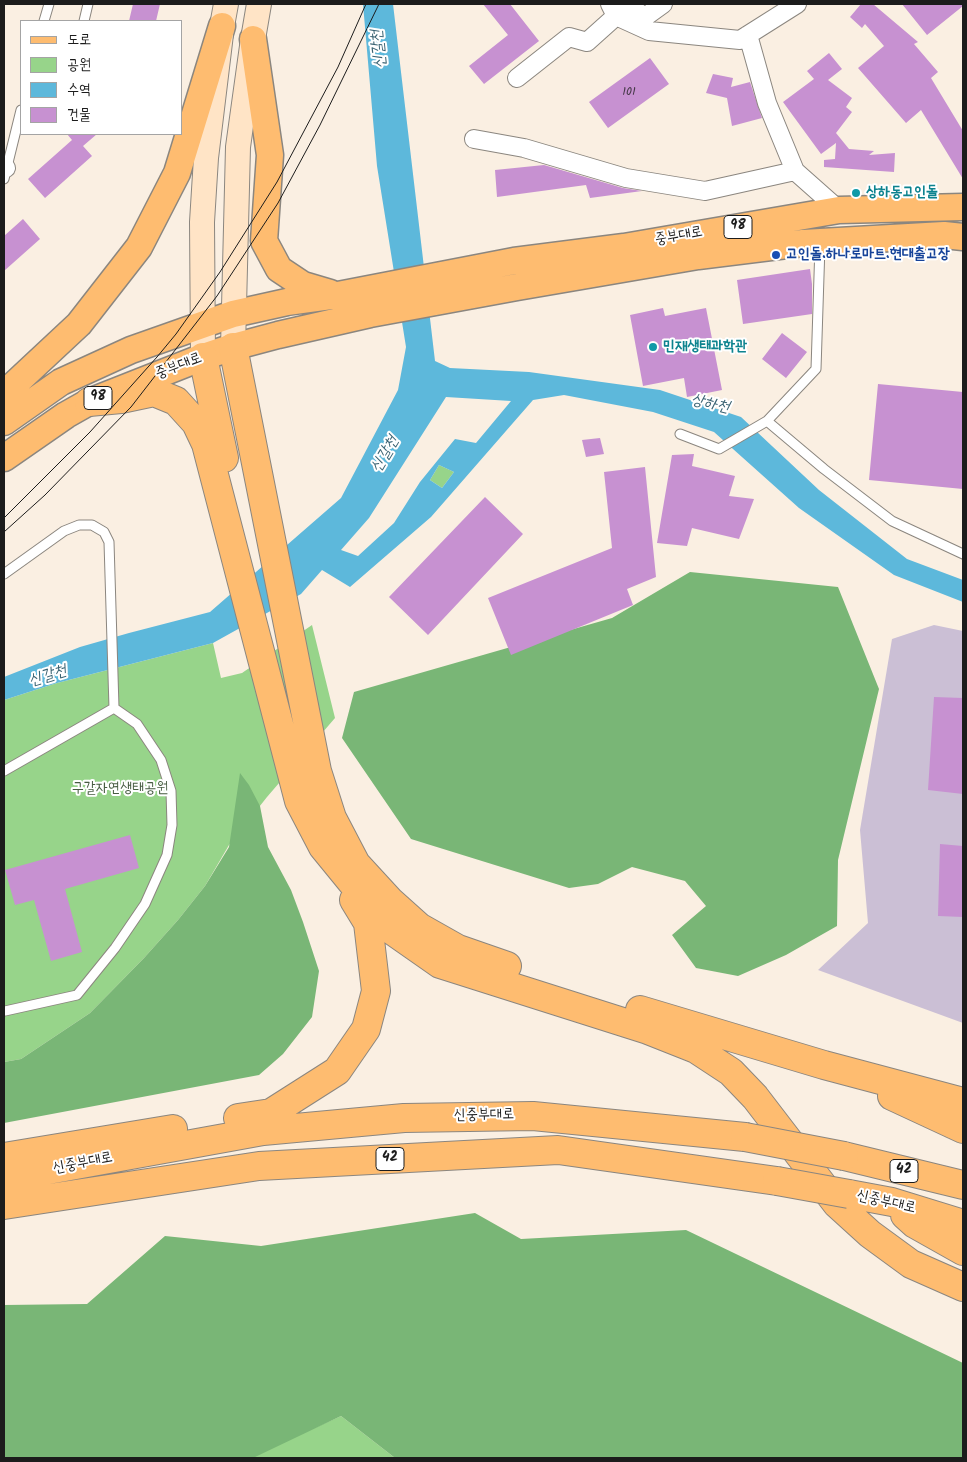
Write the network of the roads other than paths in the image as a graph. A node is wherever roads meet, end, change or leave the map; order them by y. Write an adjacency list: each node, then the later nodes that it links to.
1 (49, 4): 8 (lane)
2 (88, 4): 9 (lane)
3 (259, 4): 11 (main road)
4 (663, 4): 6 (street)
5 (797, 4): 10 (street)
6 (617, 8): 10 (street); 12 (street)
7 (224, 15): 24 (main road); 27 (main road)
8 (44, 20)
9 (84, 20)
10 (744, 38): 16 (street)
11 (253, 39): 21 (main road); 23 (main road)
12 (517, 78)
13 (20, 114): 15 (lane)
14 (474, 139): 16 (street)
15 (5, 171)
16 (795, 171): 18 (street)
17 (963, 207): 18 (main road, 중부대로 / 98)
18 (839, 210): 22 (main road, 중부대로 / 98)
19 (963, 237): 20 (main road, 중부대로 / 98)
20 (820, 242): 22 (main road, 중부대로 / 98); 29 (lane)
21 (338, 295): 22 (main road, 98); 23 (main road, 98)
22 (369, 301): 25 (main road, 중부대로 / 98)
23 (233, 314): 24 (main road, 98); 25 (main road)
24 (204, 323): 26 (main road); 30 (main road, 98)
25 (233, 347): 26 (main road, 중부대로 / 98); 40 (highway)
26 (203, 357): 28 (main road, 중부대로 / 98); 35 (highway)
27 (4, 394)
28 (89, 402): 32 (main road, 중부대로 / 98); 35 (highway)
29 (767, 421): 31 (lane); 33 (lane)
30 (4, 422)
31 (680, 434)
32 (4, 458)
33 (963, 554)
34 (4, 574): 36 (lane)
35 (271, 690): 38 (highway)
36 (114, 708): 37 (lane); 39 (lane)
37 (4, 771)
38 (323, 848): 43 (highway); 50 (highway)
39 (6, 1011)
40 (824, 1065): 41 (highway); 42 (highway)
41 (963, 1102)
42 (963, 1129)
43 (4, 1156)
44 (4, 1178): 45 (highway, 신중부대로 / 42, bridge)
45 (963, 1186)
46 (892, 1202): 47 (highway, 신중부대로 / 42, bridge); 48 (highway, 신중부대로 / 42); 49 (highway)
47 (4, 1205)
48 (963, 1224)
49 (963, 1251)
50 (963, 1288)

